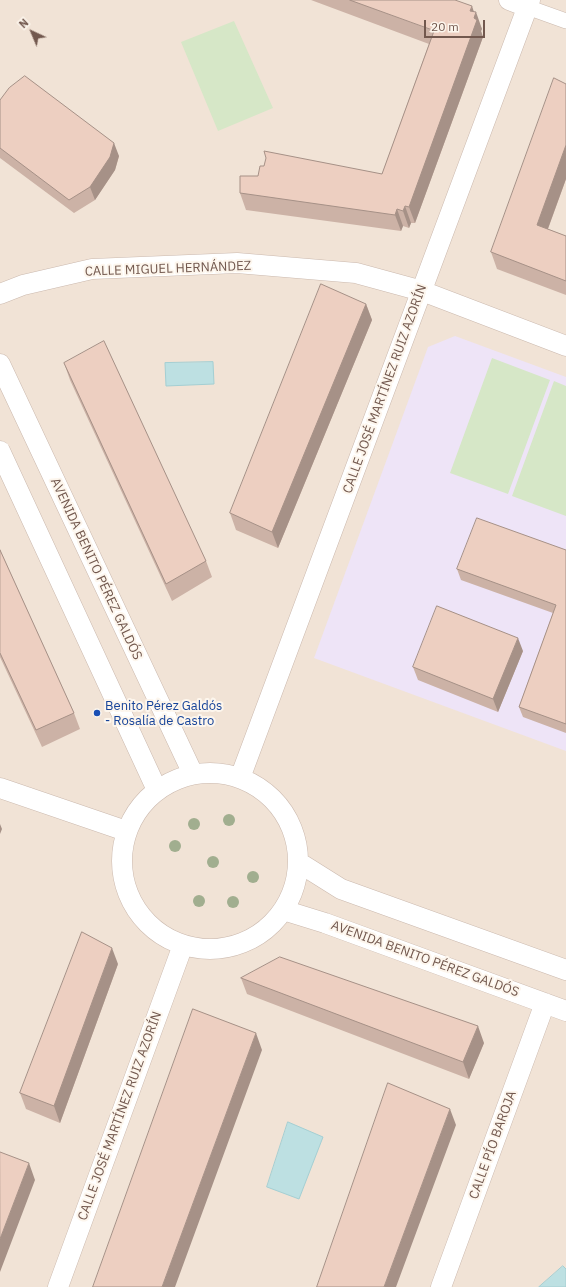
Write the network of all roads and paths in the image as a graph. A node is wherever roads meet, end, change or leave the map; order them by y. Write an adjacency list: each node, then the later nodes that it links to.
1 (522, 2): 2 (street); 3 (street, CALLE JOSÉ MARTÍNEZ RUIZ AZORÍN)
2 (566, 21)
3 (422, 291): 4 (street, CALLE MIGUEL HERNÁNDEZ); 5 (street, CALLE MIGUEL HERNÁNDEZ); 9 (street, CALLE JOSÉ MARTÍNEZ RUIZ AZORÍN)
4 (0, 294)
5 (566, 346)
6 (0, 364): 8 (street, AVENIDA BENITO PÉREZ GALDÓS)
7 (0, 451): 11 (street)
8 (193, 774): 9 (street); 11 (street)
9 (240, 778): 13 (street)
10 (0, 788): 12 (street)
11 (157, 790): 12 (street)
12 (126, 831): 15 (street)
13 (298, 862): 14 (street); 16 (street)
14 (283, 910): 15 (street); 17 (street, AVENIDA BENITO PÉREZ GALDÓS)
15 (183, 945): 19 (street, CALLE JOSÉ MARTÍNEZ RUIZ AZORÍN)
16 (564, 964)
17 (545, 1003): 18 (street, AVENIDA BENITO PÉREZ GALDÓS); 20 (street, CALLE PÍO BAROJA)
18 (566, 1011)
19 (58, 1287)
20 (441, 1287)

